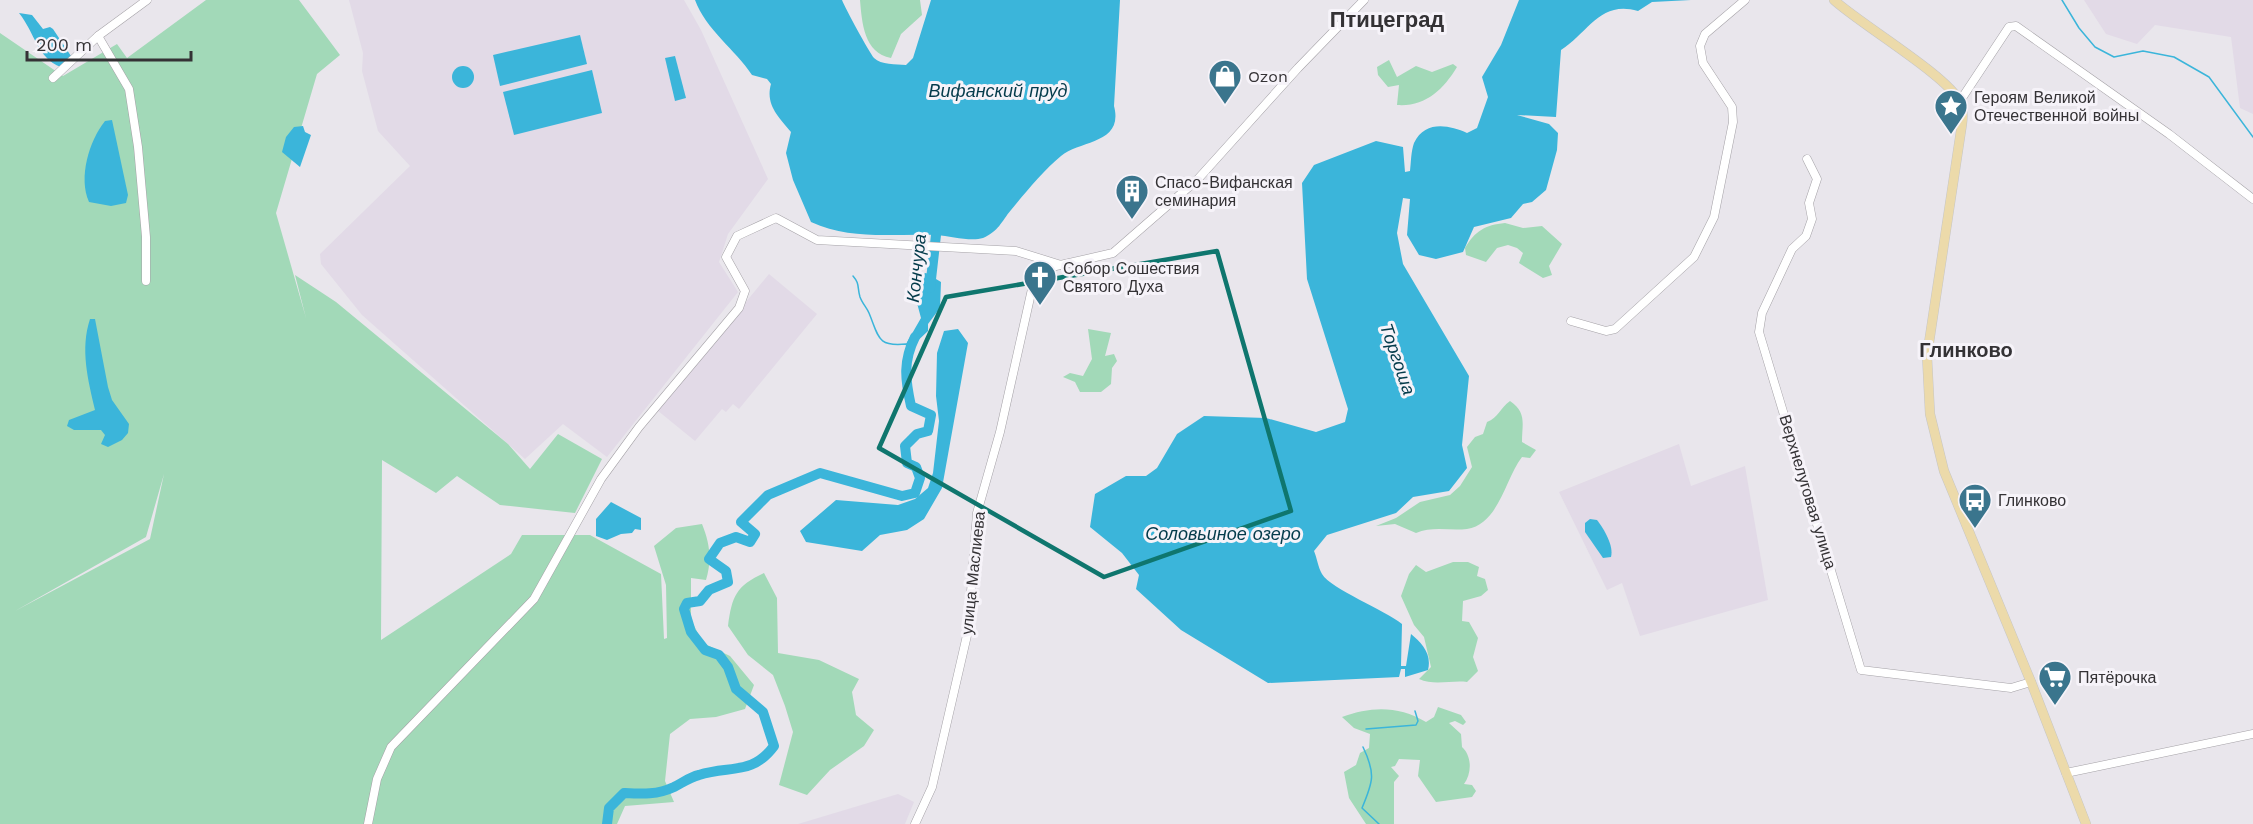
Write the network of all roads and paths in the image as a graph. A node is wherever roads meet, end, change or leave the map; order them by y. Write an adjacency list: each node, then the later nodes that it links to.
1 (147, 0): 5 (street)
2 (1364, 0): 10 (street)
3 (1745, 0): 12 (street)
4 (1834, 0): 7 (main road)
5 (98, 36): 6 (street); 11 (street)
6 (53, 78)
7 (1960, 101): 9 (street); 13 (main road)
8 (1807, 159): 13 (street, Верхнелуговая улица)
9 (2253, 199)
10 (1061, 265): 16 (street); 17 (street, улица Маслиева)
11 (146, 281)
12 (1571, 321)
13 (2031, 682): 15 (main road)
14 (2253, 734): 15 (street)
15 (2066, 772): 18 (main road)
16 (368, 824)
17 (915, 824)
18 (2086, 824)

